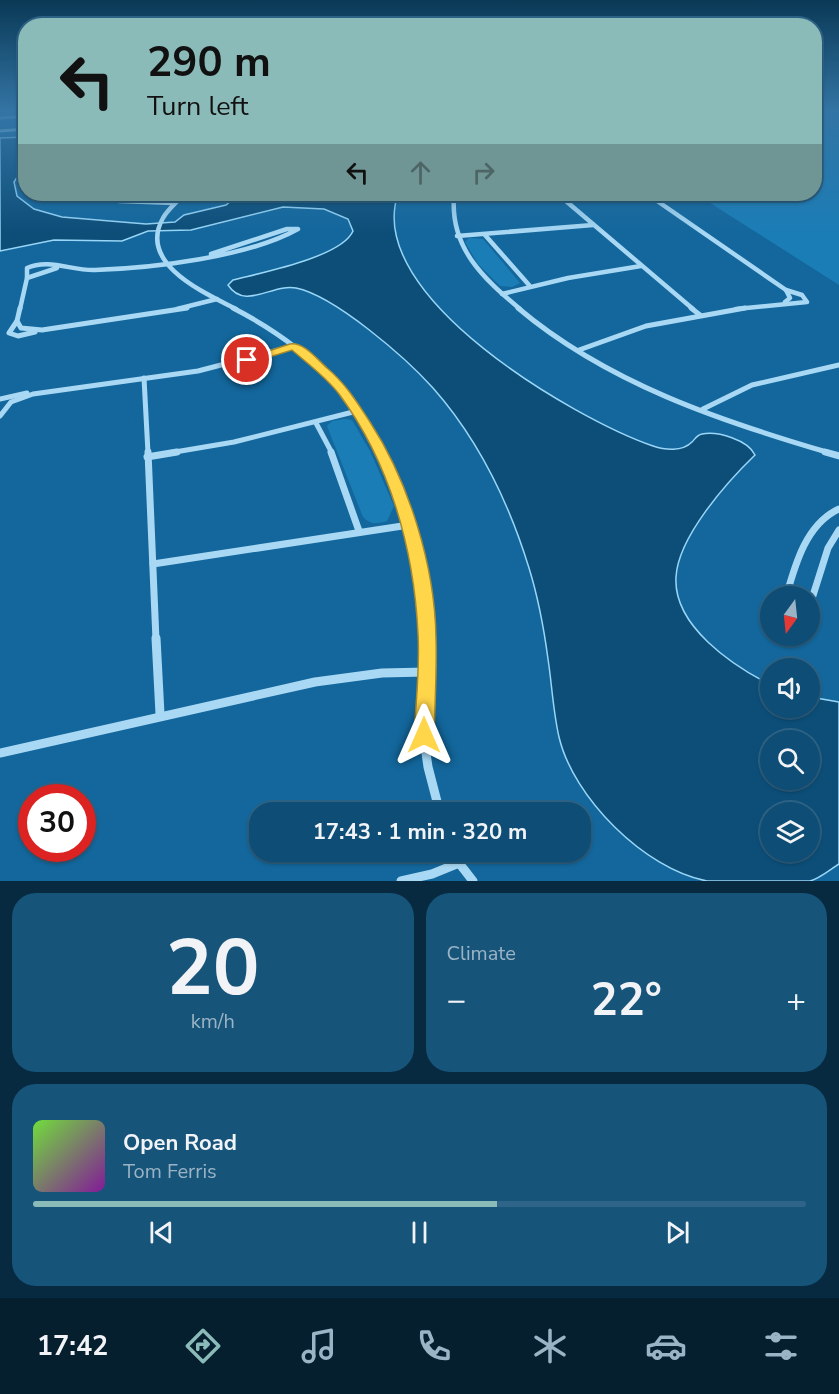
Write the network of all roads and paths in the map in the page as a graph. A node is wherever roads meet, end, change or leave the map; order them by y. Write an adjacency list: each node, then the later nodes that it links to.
1 (119, 201): 5 (street)
2 (454, 201): 8 (street)
3 (564, 201): 6 (street)
4 (657, 201): 15 (street)
5 (174, 203): 10 (street)
6 (593, 225): 7 (street); 11 (street)
7 (485, 235): 8 (street); 14 (street)
8 (457, 236): 16 (street)
9 (211, 254): 9 (street); 10 (street)
10 (167, 262): 12 (street); 17 (street)
11 (641, 266): 14 (street); 19 (street)
12 (61, 267): 13 (street); 13 (street)
13 (27, 278): 20 (street)
14 (529, 285): 16 (street)
15 (786, 290): 18 (street); 18 (street)
16 (502, 294): 23 (street)
17 (217, 299): 21 (street); 22 (street)
18 (782, 303): 19 (street)
19 (700, 315): 23 (street)
20 (17, 321): 21 (street); 21 (street)
21 (42, 330)
22 (294, 346): 25 (street); 29 (street)
23 (579, 350): 28 (street)
24 (839, 365): 28 (street)
25 (144, 378): 26 (street); 33 (street)
26 (33, 394): 27 (street); 30 (street)
27 (0, 399)
28 (703, 409): 32 (street)
29 (357, 411): 31 (street); 35 (street)
30 (0, 414)
31 (316, 423): 33 (street); 37 (street)
32 (839, 456)
33 (147, 457): 38 (street)
34 (839, 509): 39 (street)
35 (409, 525): 37 (street); 41 (street)
36 (839, 530): 40 (street)
37 (359, 531): 38 (street)
38 (153, 564): 42 (street)
39 (790, 586)
40 (816, 586)
41 (426, 672): 42 (street); 44 (street)
42 (160, 714): 43 (street)
43 (0, 753)
44 (437, 802)
45 (459, 863): 46 (street); 47 (street)
46 (401, 881)
47 (473, 881)

